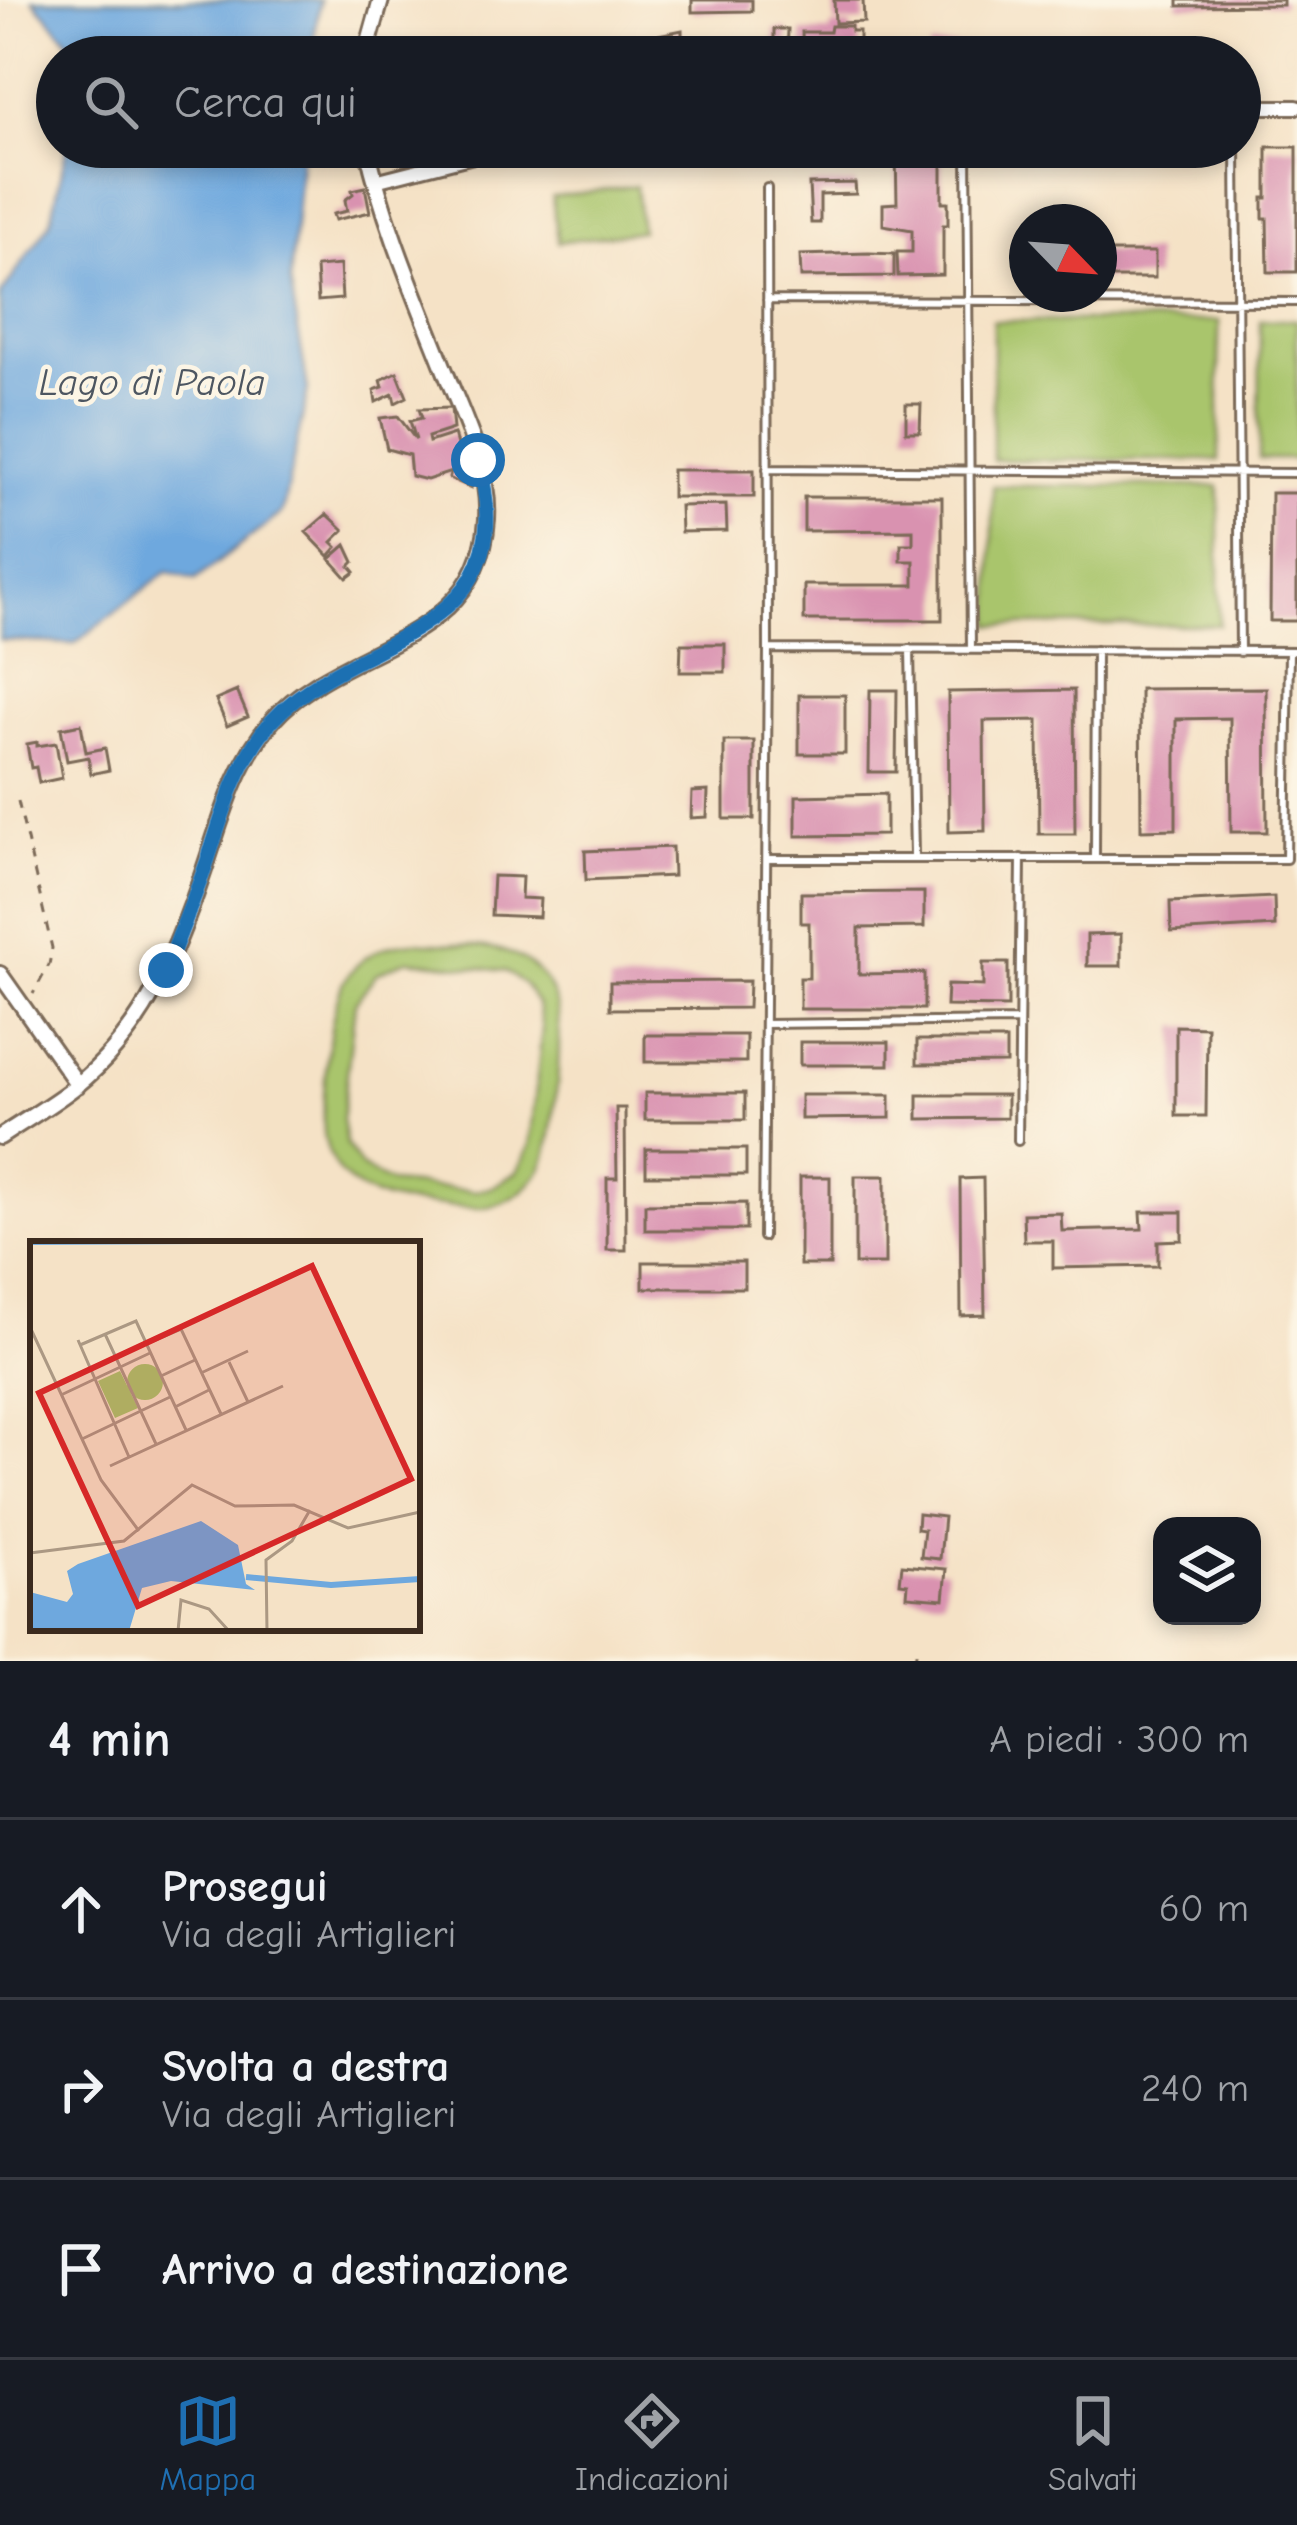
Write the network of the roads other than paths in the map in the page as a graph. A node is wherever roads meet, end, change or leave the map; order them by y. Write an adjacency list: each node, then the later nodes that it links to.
1 (381, 0): 2 (street)
2 (371, 36)
3 (1261, 107): 4 (street)
4 (1297, 107)
5 (372, 168): 9 (street)
6 (426, 168): 9 (street)
7 (968, 168): 12 (lane)
8 (1236, 168): 13 (lane)
9 (375, 181): 32 (street)
10 (767, 188): 11 (lane)
11 (766, 300): 12 (lane); 15 (lane)
12 (968, 301): 13 (lane); 16 (lane)
13 (1239, 302): 14 (lane); 18 (lane)
14 (1297, 302)
15 (767, 469): 16 (lane); 19 (lane)
16 (970, 472): 18 (lane); 21 (lane)
17 (1297, 473): 18 (lane)
18 (1239, 475): 24 (lane)
19 (768, 649): 20 (lane); 28 (lane)
20 (910, 649): 21 (lane); 25 (lane)
21 (971, 649): 22 (lane)
22 (1096, 650): 24 (lane); 27 (lane)
23 (1293, 651): 24 (lane); 27 (lane)
24 (1240, 652)
25 (914, 857): 26 (lane); 28 (lane)
26 (1021, 858): 27 (lane); 30 (lane)
27 (1096, 858)
28 (766, 859): 31 (lane)
29 (0, 974): 32 (street)
30 (1018, 1021): 31 (lane); 34 (lane)
31 (765, 1024): 35 (lane)
32 (78, 1084): 33 (street)
33 (0, 1136)
34 (1018, 1141)
35 (764, 1237)

